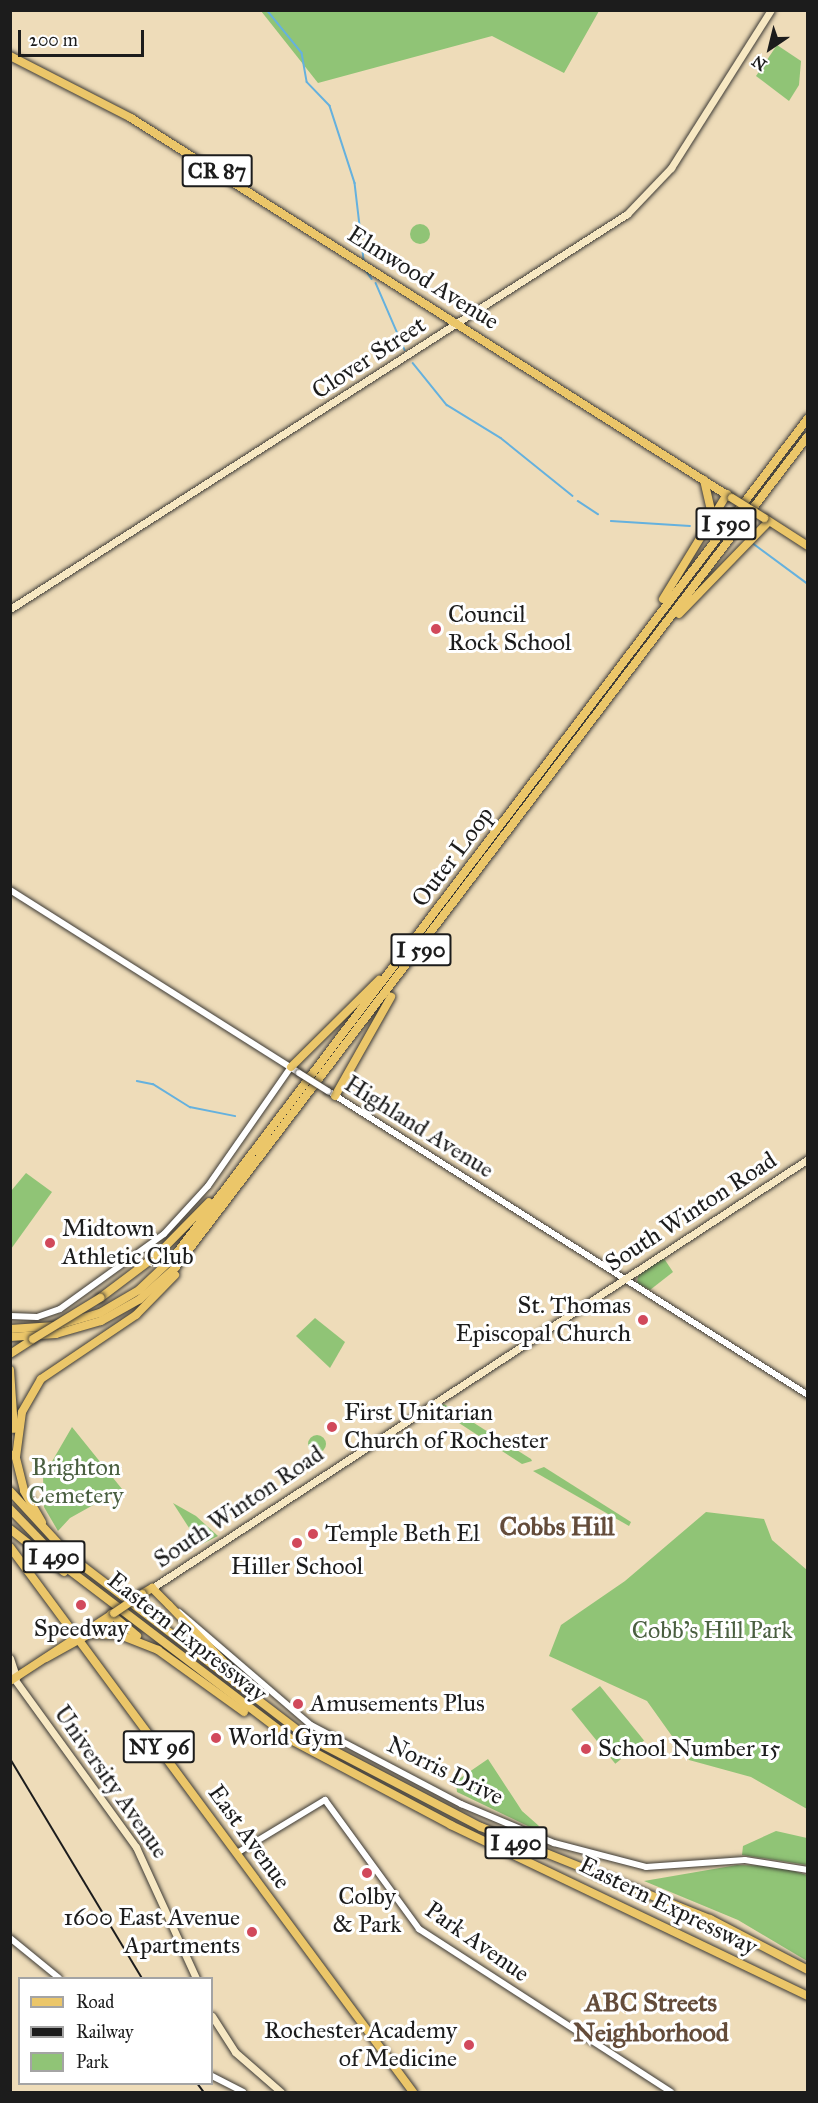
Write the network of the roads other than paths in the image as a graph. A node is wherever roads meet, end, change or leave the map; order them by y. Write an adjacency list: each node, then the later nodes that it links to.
1 (771, 10): 3 (main road, Clover Street)
2 (10, 56): 3 (main road, Elmwood Avenue / CR 87)
3 (459, 323): 6 (main road, Elmwood Avenue / CR 87); 11 (main road, Clover Street)
4 (807, 418): 12 (highway, Outer Loop / I 590)
5 (807, 436): 13 (highway, Outer Loop / I 590)
6 (704, 480): 7 (main road, Elmwood Avenue / CR 87); 8 (highway)
7 (729, 496): 8 (highway); 9 (main road, Elmwood Avenue / CR 87, bridge)
8 (712, 517): 12 (highway)
9 (766, 519): 10 (main road, Elmwood Avenue / CR 87); 13 (highway)
10 (807, 546)
11 (10, 609)
12 (646, 631): 15 (highway, Outer Loop / I 590)
13 (658, 636): 16 (highway, Outer Loop / I 590)
14 (10, 890): 17 (street, Highland Avenue)
15 (403, 956): 17 (highway); 20 (highway, Outer Loop / I 590)
16 (412, 963): 18 (highway); 21 (highway, Outer Loop / I 590)
17 (291, 1068): 18 (street, Highland Avenue, bridge); 23 (street)
18 (332, 1094): 22 (street, Highland Avenue)
19 (807, 1159): 22 (main road, South Winton Road)
20 (247, 1160): 24 (highway, Outer Loop / I 590); 26 (highway, bridge)
21 (210, 1227): 25 (highway, Outer Loop / I 590); 31 (highway)
22 (623, 1279): 30 (street, Highland Avenue); 37 (main road, South Winton Road)
23 (10, 1316)
24 (10, 1329)
25 (10, 1337)
26 (33, 1339): 27 (highway); 28 (highway)
27 (10, 1350)
28 (10, 1354)
29 (10, 1370): 31 (highway)
30 (807, 1395)
31 (15, 1457): 36 (highway)
32 (10, 1491): 36 (highway, Eastern Expressway / I 490)
33 (10, 1509): 38 (highway, Eastern Expressway / I 490)
34 (10, 1529): 38 (highway)
35 (10, 1547): 42 (main road, East Avenue / NY 96)
36 (76, 1561): 46 (highway, Eastern Expressway / I 490)
37 (152, 1588): 39 (main road, Norris Drive); 40 (main road, South Winton Road, bridge)
38 (105, 1597): 47 (highway, Eastern Expressway / I 490)
39 (169, 1605): 46 (highway); 49 (street, Norris Drive)
40 (112, 1615): 41 (main road, South Winton Road); 42 (main road, South Winton Road); 43 (highway)
41 (91, 1634): 42 (main road, South Winton Road); 43 (highway)
42 (79, 1638): 45 (main road, South Winton Road); 48 (main road, East Avenue / NY 96)
43 (161, 1652): 47 (highway)
44 (10, 1658): 45 (main road, University Avenue)
45 (12, 1677): 54 (main road, University Avenue)
46 (285, 1722): 51 (highway, Eastern Expressway / I 490)
47 (295, 1742): 52 (highway, Eastern Expressway / I 490)
48 (237, 1853): 61 (main road, East Avenue / NY 96); 62 (street, Park Avenue)
49 (807, 1870)
50 (10, 1938): 53 (street)
51 (807, 1970)
52 (758, 1971): 55 (highway, Eastern Expressway / I 490); 56 (highway)
53 (58, 1977)
54 (196, 1977)
55 (807, 1996)
56 (807, 2001)
57 (213, 2018): 60 (main road)
58 (213, 2077): 59 (street)
59 (243, 2092)
60 (281, 2092)
61 (413, 2092)
62 (671, 2092)

